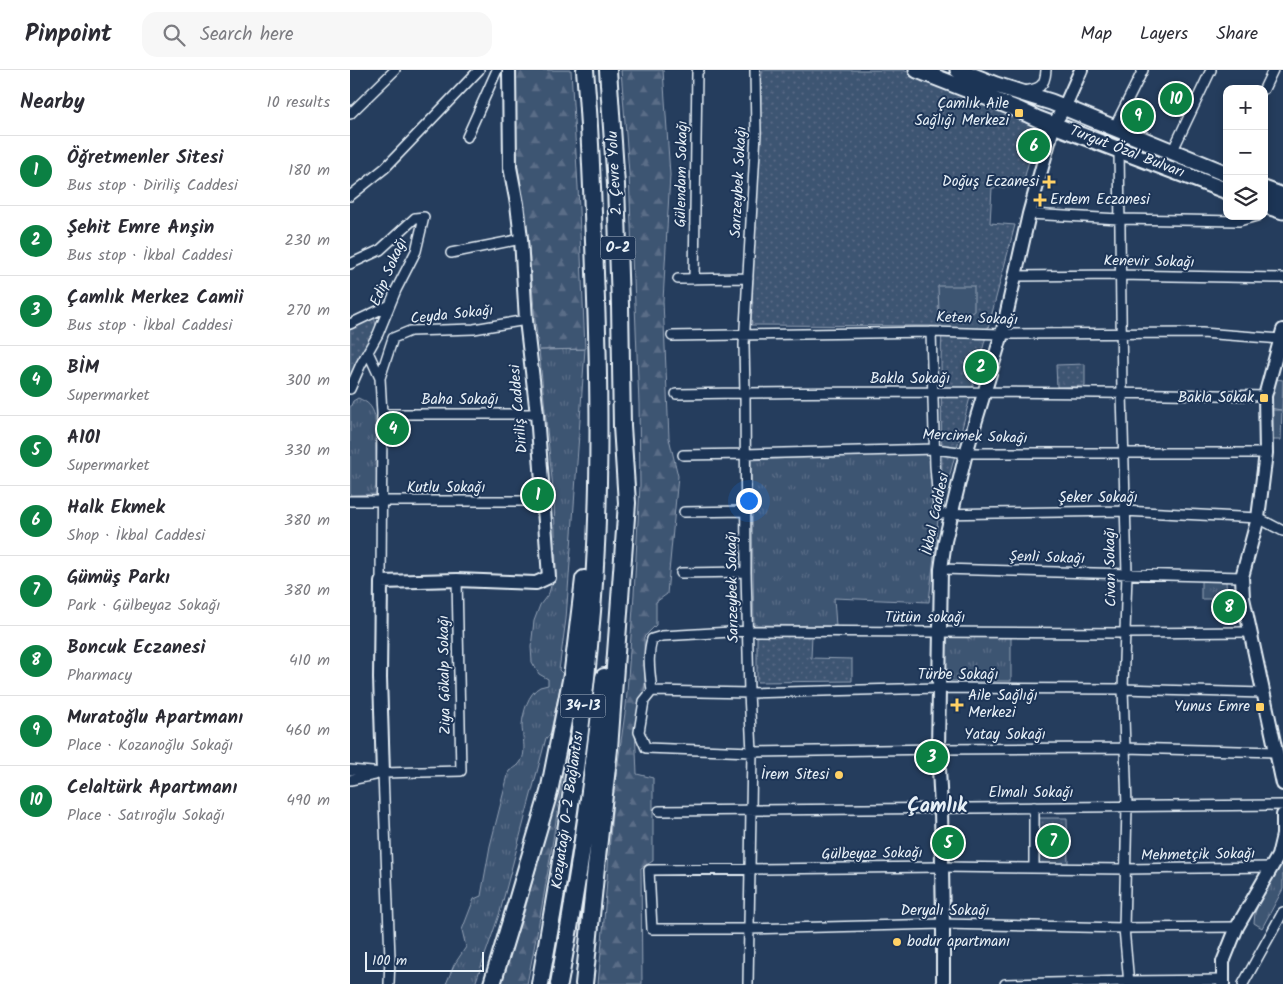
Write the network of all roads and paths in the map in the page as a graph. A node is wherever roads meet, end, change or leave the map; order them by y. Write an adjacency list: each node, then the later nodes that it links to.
1 (395, 70): 19 (street)
2 (479, 70): 28 (street)
3 (498, 70): 22 (street)
4 (509, 70): 33 (street, Diriliş Caddesi)
5 (585, 70): 63 (highway, 2. Çevre Yolu / O-2)
6 (608, 70): 64 (highway, 2. Çevre Yolu / O-2)
7 (698, 70): 41 (street, Gülendam Sokağı)
8 (755, 70): 38 (street, Sarızeybek Sokağı)
9 (917, 70): 20 (main road, Turgut Özal Bulvarı)
10 (958, 70): 17 (main road, Turgut Özal Bulvarı)
11 (1046, 70): 17 (street)
12 (1081, 70): 18 (street, İkbal Caddesi)
13 (1143, 70): 21 (street)
14 (1211, 70): 24 (street)
15 (1272, 70): 16 (street)
16 (1266, 85)
17 (1020, 92): 18 (main road, Turgut Özal Bulvarı)
18 (1064, 108): 20 (street, İkbal Caddesi); 21 (main road, Turgut Özal Bulvarı)
19 (350, 114)
20 (1054, 124): 23 (main road, Turgut Özal Bulvarı); 30 (street, İkbal Caddesi)
21 (1114, 128): 24 (main road, Turgut Özal Bulvarı)
22 (467, 136)
23 (1119, 149): 26 (main road, Turgut Özal Bulvarı); 31 (street, Civan Sokağı)
24 (1172, 152): 25 (main road, Turgut Özal Bulvarı)
25 (1223, 172)
26 (1223, 189)
27 (1268, 193): 29 (main road)
28 (350, 196)
29 (1277, 203)
30 (1029, 214): 31 (street); 37 (street, İkbal Caddesi)
31 (1119, 219): 32 (street); 36 (street, Civan Sokağı)
32 (1245, 220)
33 (521, 239): 34 (street); 43 (street, Diriliş Caddesi)
34 (451, 253)
35 (350, 264): 42 (street, Edip Sokağı)
36 (1120, 275): 37 (street, Kenevir Sokağı); 39 (street, Kenevir Sokağı); 48 (street, Civan Sokağı)
37 (1016, 276): 47 (street, İkbal Caddesi)
38 (748, 278): 41 (street); 46 (street, Sarızeybek Sokağı)
39 (1283, 278)
40 (678, 279): 41 (street)
41 (694, 279)
42 (390, 305): 44 (street); 51 (street, Edip Sokağı)
43 (526, 320): 53 (street, Ceyda Sokağı); 62 (street, Diriliş Caddesi)
44 (350, 324)
45 (931, 332): 46 (street, Keten Sokağı); 47 (street, Keten Sokağı); 55 (street)
46 (744, 334): 50 (street, Keten Sokağı); 58 (street, Sarızeybek Sokağı)
47 (1002, 334): 48 (street, Keten Sokağı); 56 (street, İkbal Caddesi)
48 (1121, 334): 49 (street, Keten Sokağı); 57 (street, Civan Sokağı)
49 (1282, 334): 52 (street)
50 (672, 336)
51 (368, 352): 53 (street); 54 (street, Edip Sokağı)
52 (1279, 359): 60 (street)
53 (380, 378): 61 (street)
54 (350, 388)
55 (933, 392): 56 (street, Bakla Sokağı); 58 (street, Bakla Sokağı); 65 (street)
56 (985, 392): 57 (street, Bakla Sokağı); 66 (street, İkbal Caddesi)
57 (1122, 392): 60 (street, Bakla Sokağı); 67 (street, Civan Sokağı)
58 (745, 393): 59 (street, Bakla Sokağı); 69 (street, Sarızeybek Sokağı)
59 (676, 394)
60 (1265, 396): 68 (street)
61 (382, 414): 62 (street, Baha Sokağı); 73 (street)
62 (537, 414): 71 (street, Diriliş Caddesi)
63 (598, 425): 125 (highway); 126 (highway, Kozyatağı O-2 Bağlantısı / 34-13)
64 (622, 426): 127 (highway, Kozyatağı O-2 Bağlantısı / 34-13); 128 (highway)
65 (935, 449): 66 (street, Mercimek Sokağı); 69 (street, Mercimek Sokağı); 77 (street, Şeker Sokağı)
66 (966, 453): 67 (street, Mercimek Sokağı); 77 (street, İkbal Caddesi)
67 (1124, 453): 68 (street, Mercimek Sokağı); 74 (street, Civan Sokağı)
68 (1266, 453): 78 (street)
69 (746, 454): 70 (street, Mercimek Sokağı); 75 (street, Sarızeybek Sokağı)
70 (683, 455)
71 (543, 501): 73 (street, Kutlu Sokağı); 85 (street, Diriliş Caddesi)
72 (350, 502): 73 (street, Kutlu Sokağı)
73 (382, 502): 86 (street)
74 (1124, 510): 77 (street, Şeker Sokağı); 78 (street, Şeker Sokağı); 83 (street, Civan Sokağı)
75 (745, 511): 76 (street); 82 (street, Sarızeybek Sokağı)
76 (684, 512)
77 (952, 514): 80 (street, İkbal Caddesi)
78 (1258, 518): 79 (street); 84 (street)
79 (1283, 531)
80 (940, 569): 83 (street, Şenli Sokağı); 88 (street, İkbal Caddesi)
81 (682, 572): 82 (street)
82 (746, 572): 87 (street, Sarızeybek Sokağı)
83 (1127, 574): 84 (street, Şenli Sokağı); 90 (street, Civan Sokağı)
84 (1242, 577): 89 (street)
85 (457, 580): 86 (street, Diriliş Caddesi); 101 (street, Ziya Gökalp Sokağı)
86 (381, 582): 101 (street)
87 (748, 631): 88 (street, Tütün sokağı); 93 (street, Tütün sokağı); 94 (street, Sarızeybek Sokağı)
88 (940, 632): 90 (street, Tütün sokağı); 91 (street, İkbal Caddesi)
89 (1251, 632): 90 (street, Tütün sokağı); 95 (street)
90 (1125, 633): 92 (street, Civan Sokağı)
91 (938, 688): 92 (street, Türbe Sokağı); 94 (street, Türbe Sokağı); 97 (street, İkbal Caddesi)
92 (1123, 689): 95 (street, Türbe Sokağı); 96 (street, Civan Sokağı)
93 (652, 691): 94 (street, Türbe Sokağı); 98 (street, Yatay Sokağı)
94 (749, 693): 98 (street, Sarızeybek Sokağı)
95 (1263, 693): 99 (street)
96 (1125, 748): 97 (street, Yatay Sokağı); 99 (street, Yatay Sokağı); 106 (street, Civan Sokağı)
97 (938, 749): 98 (street, Yatay Sokağı); 107 (street, İkbal Caddesi)
98 (752, 752): 108 (street, Sarızeybek Sokağı)
99 (1277, 752): 103 (street)
100 (350, 770): 101 (street)
101 (382, 773): 102 (street); 124 (street)
102 (350, 780)
103 (1283, 784)
104 (1283, 805): 106 (street, Elmalı Sokağı)
105 (1034, 807): 106 (street, Elmalı Sokağı); 107 (street, Elmalı Sokağı); 113 (street)
106 (1127, 807): 115 (street, Civan Sokağı)
107 (941, 808): 108 (street, Elmalı Sokağı); 111 (street, İkbal Caddesi)
108 (751, 810): 109 (street, Elmalı Sokağı); 114 (street, Sarızeybek Sokağı)
109 (659, 811)
110 (1283, 815): 112 (street)
111 (942, 867): 113 (street, Gülbeyaz Sokağı); 114 (street, Gülbeyaz Sokağı); 117 (street, İkbal Caddesi)
112 (1272, 867): 115 (street, Mehmetçik Sokağı); 118 (street)
113 (1034, 868): 115 (street, Gülbeyaz Sokağı)
114 (750, 869): 120 (street, Gülbeyaz Sokağı); 121 (street, Sarızeybek Sokağı)
115 (1125, 869): 119 (street, Civan Sokağı)
116 (1283, 912): 132 (street)
117 (943, 924): 119 (street, Deryalı Sokağı); 121 (street, Deryalı Sokağı); 130 (street, İkbal Caddesi)
118 (1237, 927): 119 (street, Deryalı Sokağı); 123 (street)
119 (1124, 928): 122 (street, Civan Sokağı)
120 (652, 929): 121 (street, Deryalı Sokağı)
121 (749, 929): 129 (street, Sarızeybek Sokağı)
122 (1129, 982): 123 (street); 131 (street)
123 (1223, 982)
124 (389, 984)
125 (492, 984)
126 (540, 984)
127 (560, 984)
128 (584, 984)
129 (748, 984)
130 (943, 984)
131 (1005, 984)
132 (1244, 984)

